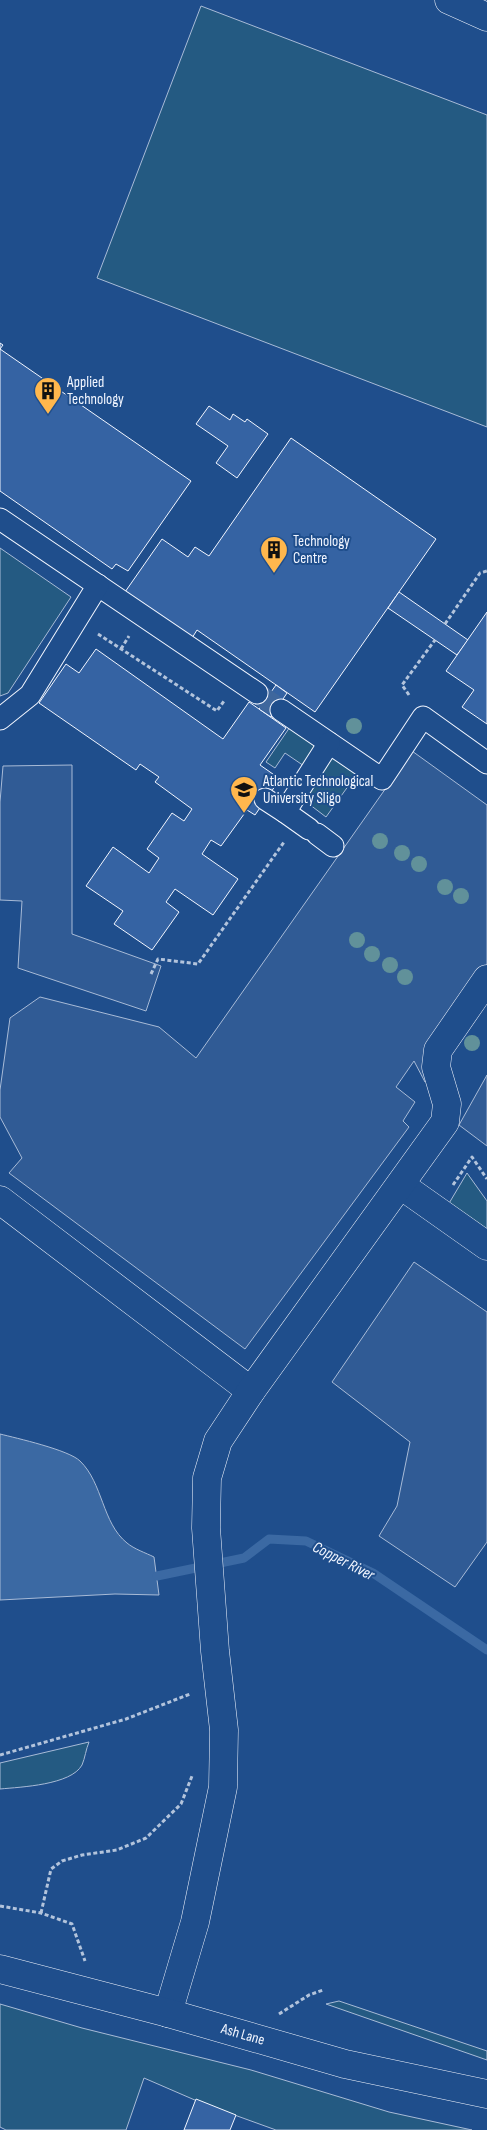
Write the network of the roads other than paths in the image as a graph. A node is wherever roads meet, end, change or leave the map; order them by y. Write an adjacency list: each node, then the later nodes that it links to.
1 (449, 0): 2 (main road)
2 (487, 17)
3 (0, 519): 4 (street)
4 (98, 585): 5 (street); 7 (street)
5 (257, 692)
6 (281, 710): 8 (street)
7 (0, 719)
8 (329, 743): 9 (street); 10 (street)
9 (487, 763)
10 (266, 799)
11 (487, 978): 12 (main road)
12 (402, 1186): 14 (main road); 15 (main road)
13 (0, 1200): 15 (main road)
14 (487, 1246)
15 (251, 1391): 17 (main road)
16 (0, 1969): 17 (main road, Ash Lane)
17 (168, 2013): 18 (main road, Ash Lane)
18 (487, 2094)

